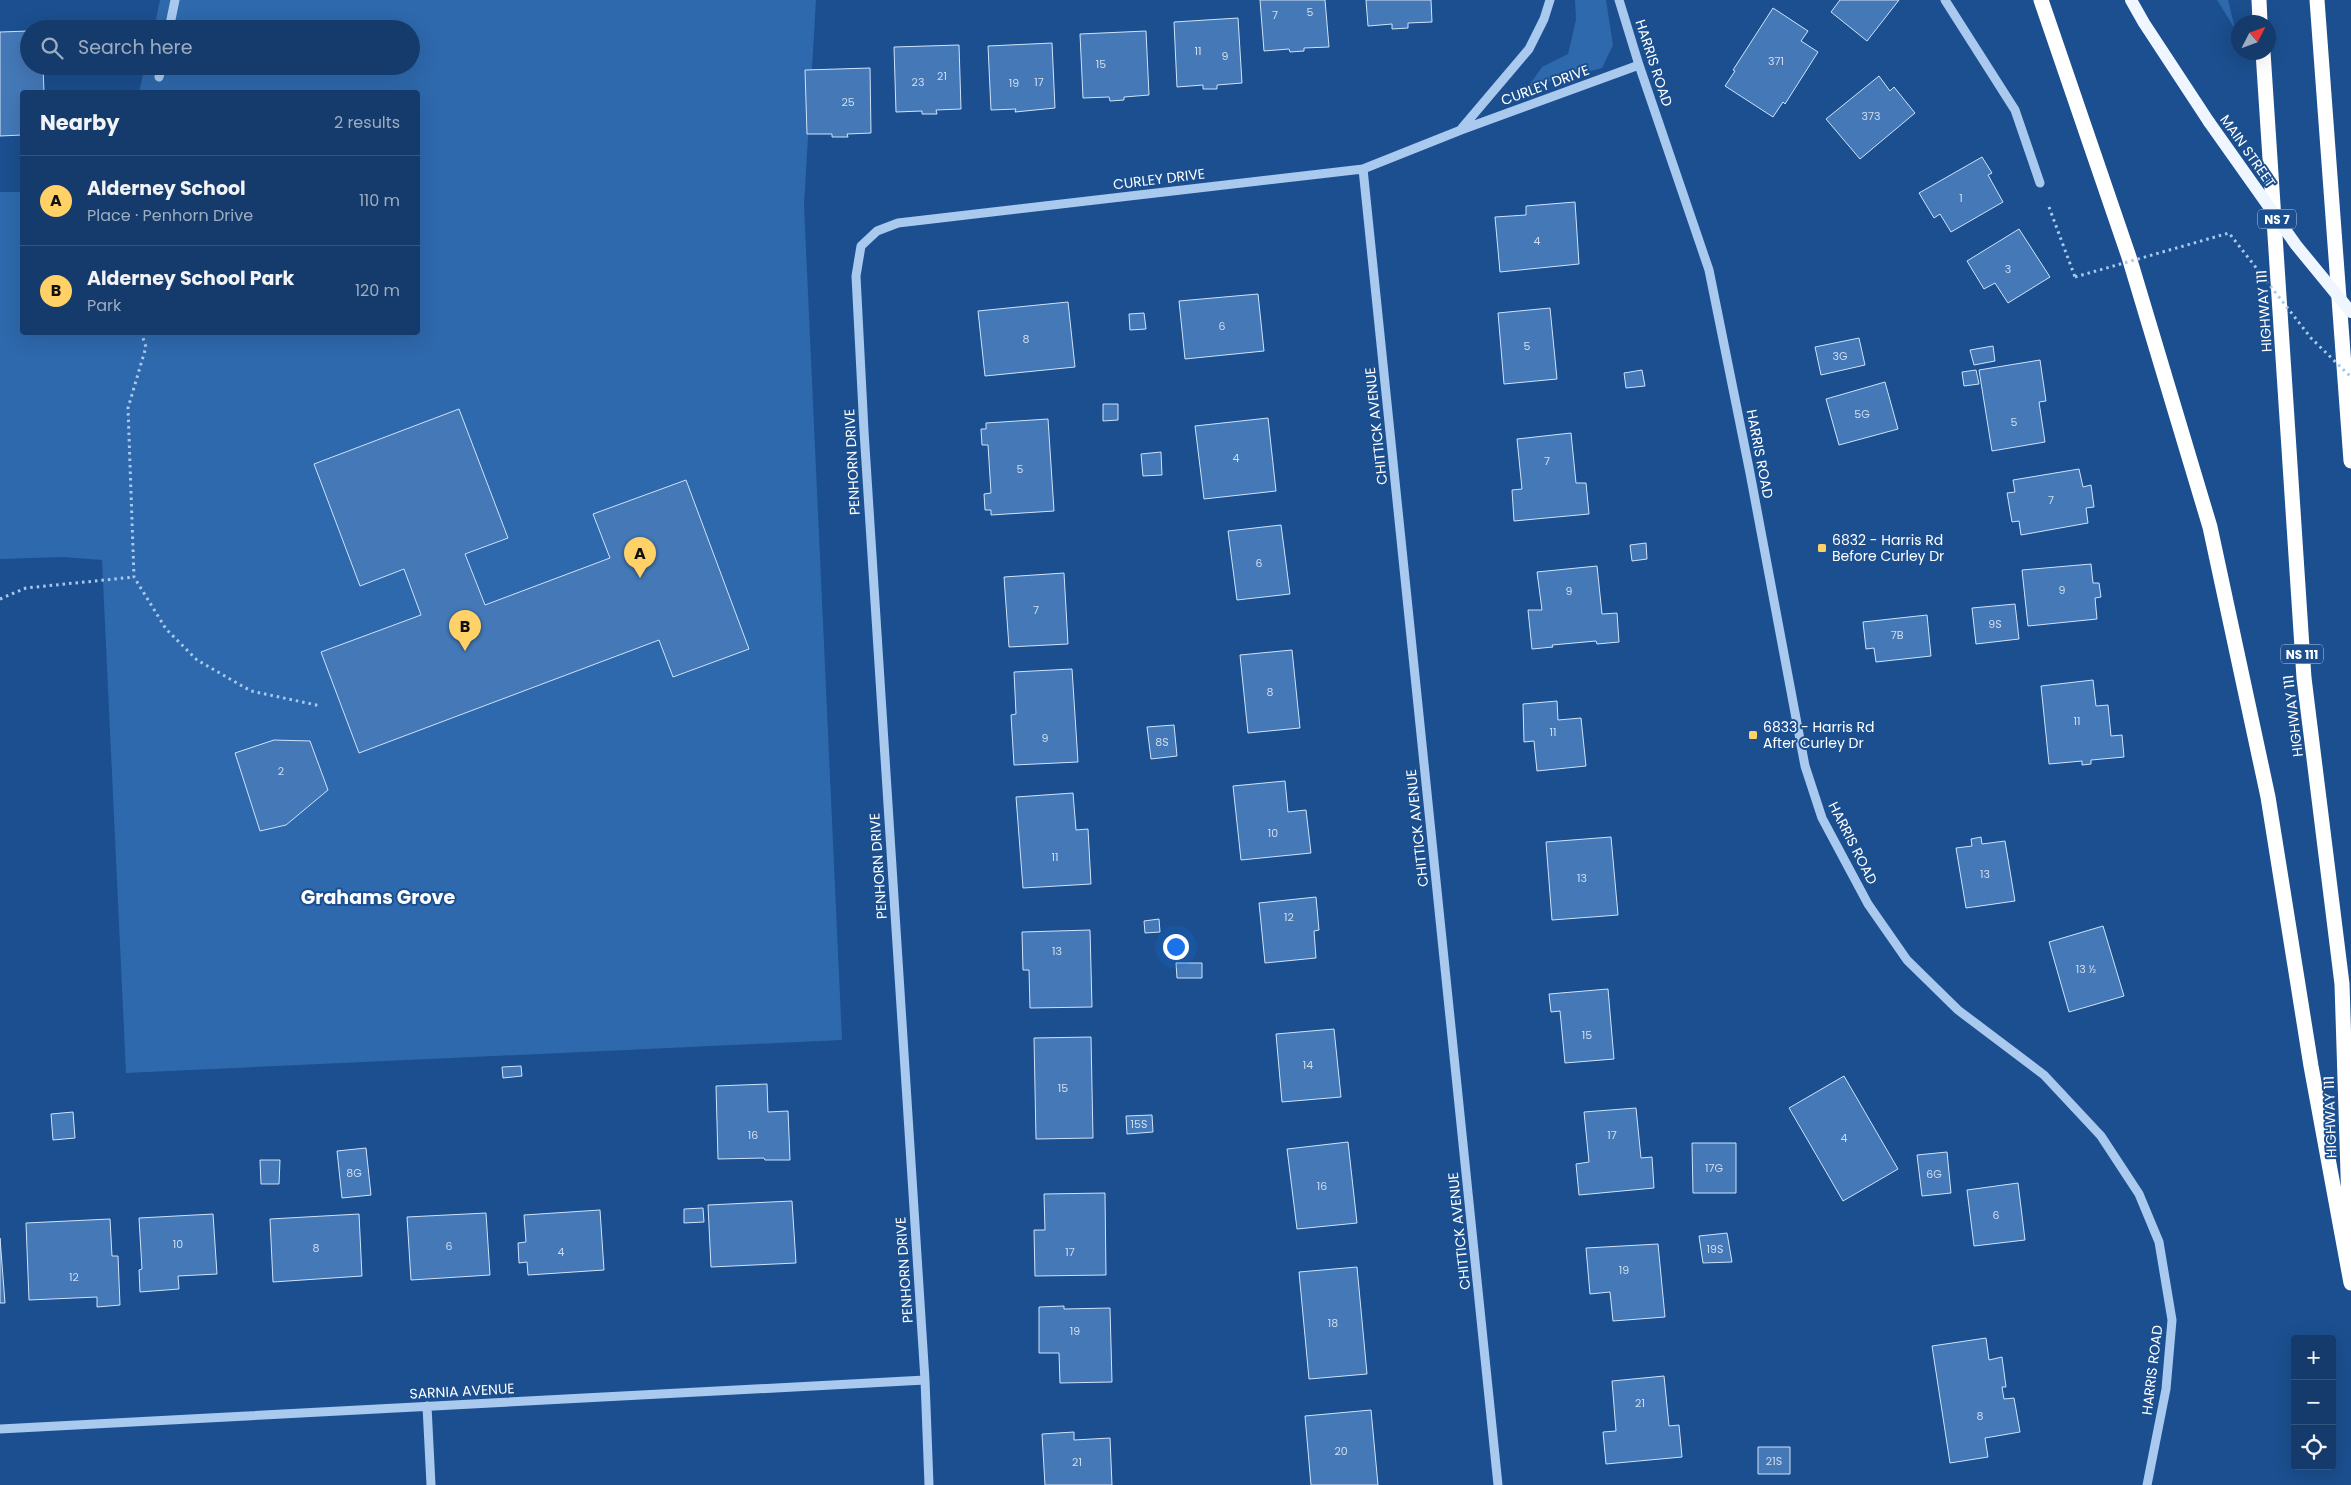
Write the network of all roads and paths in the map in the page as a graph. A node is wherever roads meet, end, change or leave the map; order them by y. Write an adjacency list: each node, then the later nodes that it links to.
1 (175, 0): 10 (street)
2 (1550, 0): 13 (street, CURLEY DRIVE)
3 (1619, 0): 12 (street, HARRIS ROAD)
4 (1946, 0): 15 (street)
5 (2041, 0): 25 (highway)
6 (2131, 0): 17 (main road, MAIN STREET / NS 7, bridge)
7 (2258, 0): 9 (highway)
8 (2317, 0): 20 (highway)
9 (2259, 15)
10 (172, 20)
11 (2264, 60): 24 (highway, HIGHWAY 111 / NS 111)
12 (1639, 65): 13 (street, CURLEY DRIVE); 32 (street, HARRIS ROAD)
13 (1461, 130): 14 (street, CURLEY DRIVE)
14 (1363, 169): 16 (street, CURLEY DRIVE); 31 (street, CHITTICK AVENUE)
15 (2040, 183): 19 (path, bridge)
16 (861, 246): 26 (street, PENHORN DRIVE)
17 (2351, 312)
18 (142, 335): 21 (path)
19 (2351, 377)
20 (2351, 461)
21 (134, 577): 22 (path); 23 (path)
22 (0, 599)
23 (321, 706)
24 (2351, 1254)
25 (2351, 1283)
26 (925, 1380): 27 (street, SARNIA AVENUE); 30 (street, PENHORN DRIVE)
27 (427, 1406): 28 (street, SARNIA AVENUE); 29 (street)
28 (0, 1429)
29 (430, 1485)
30 (929, 1485)
31 (1498, 1485)
32 (2147, 1485)

